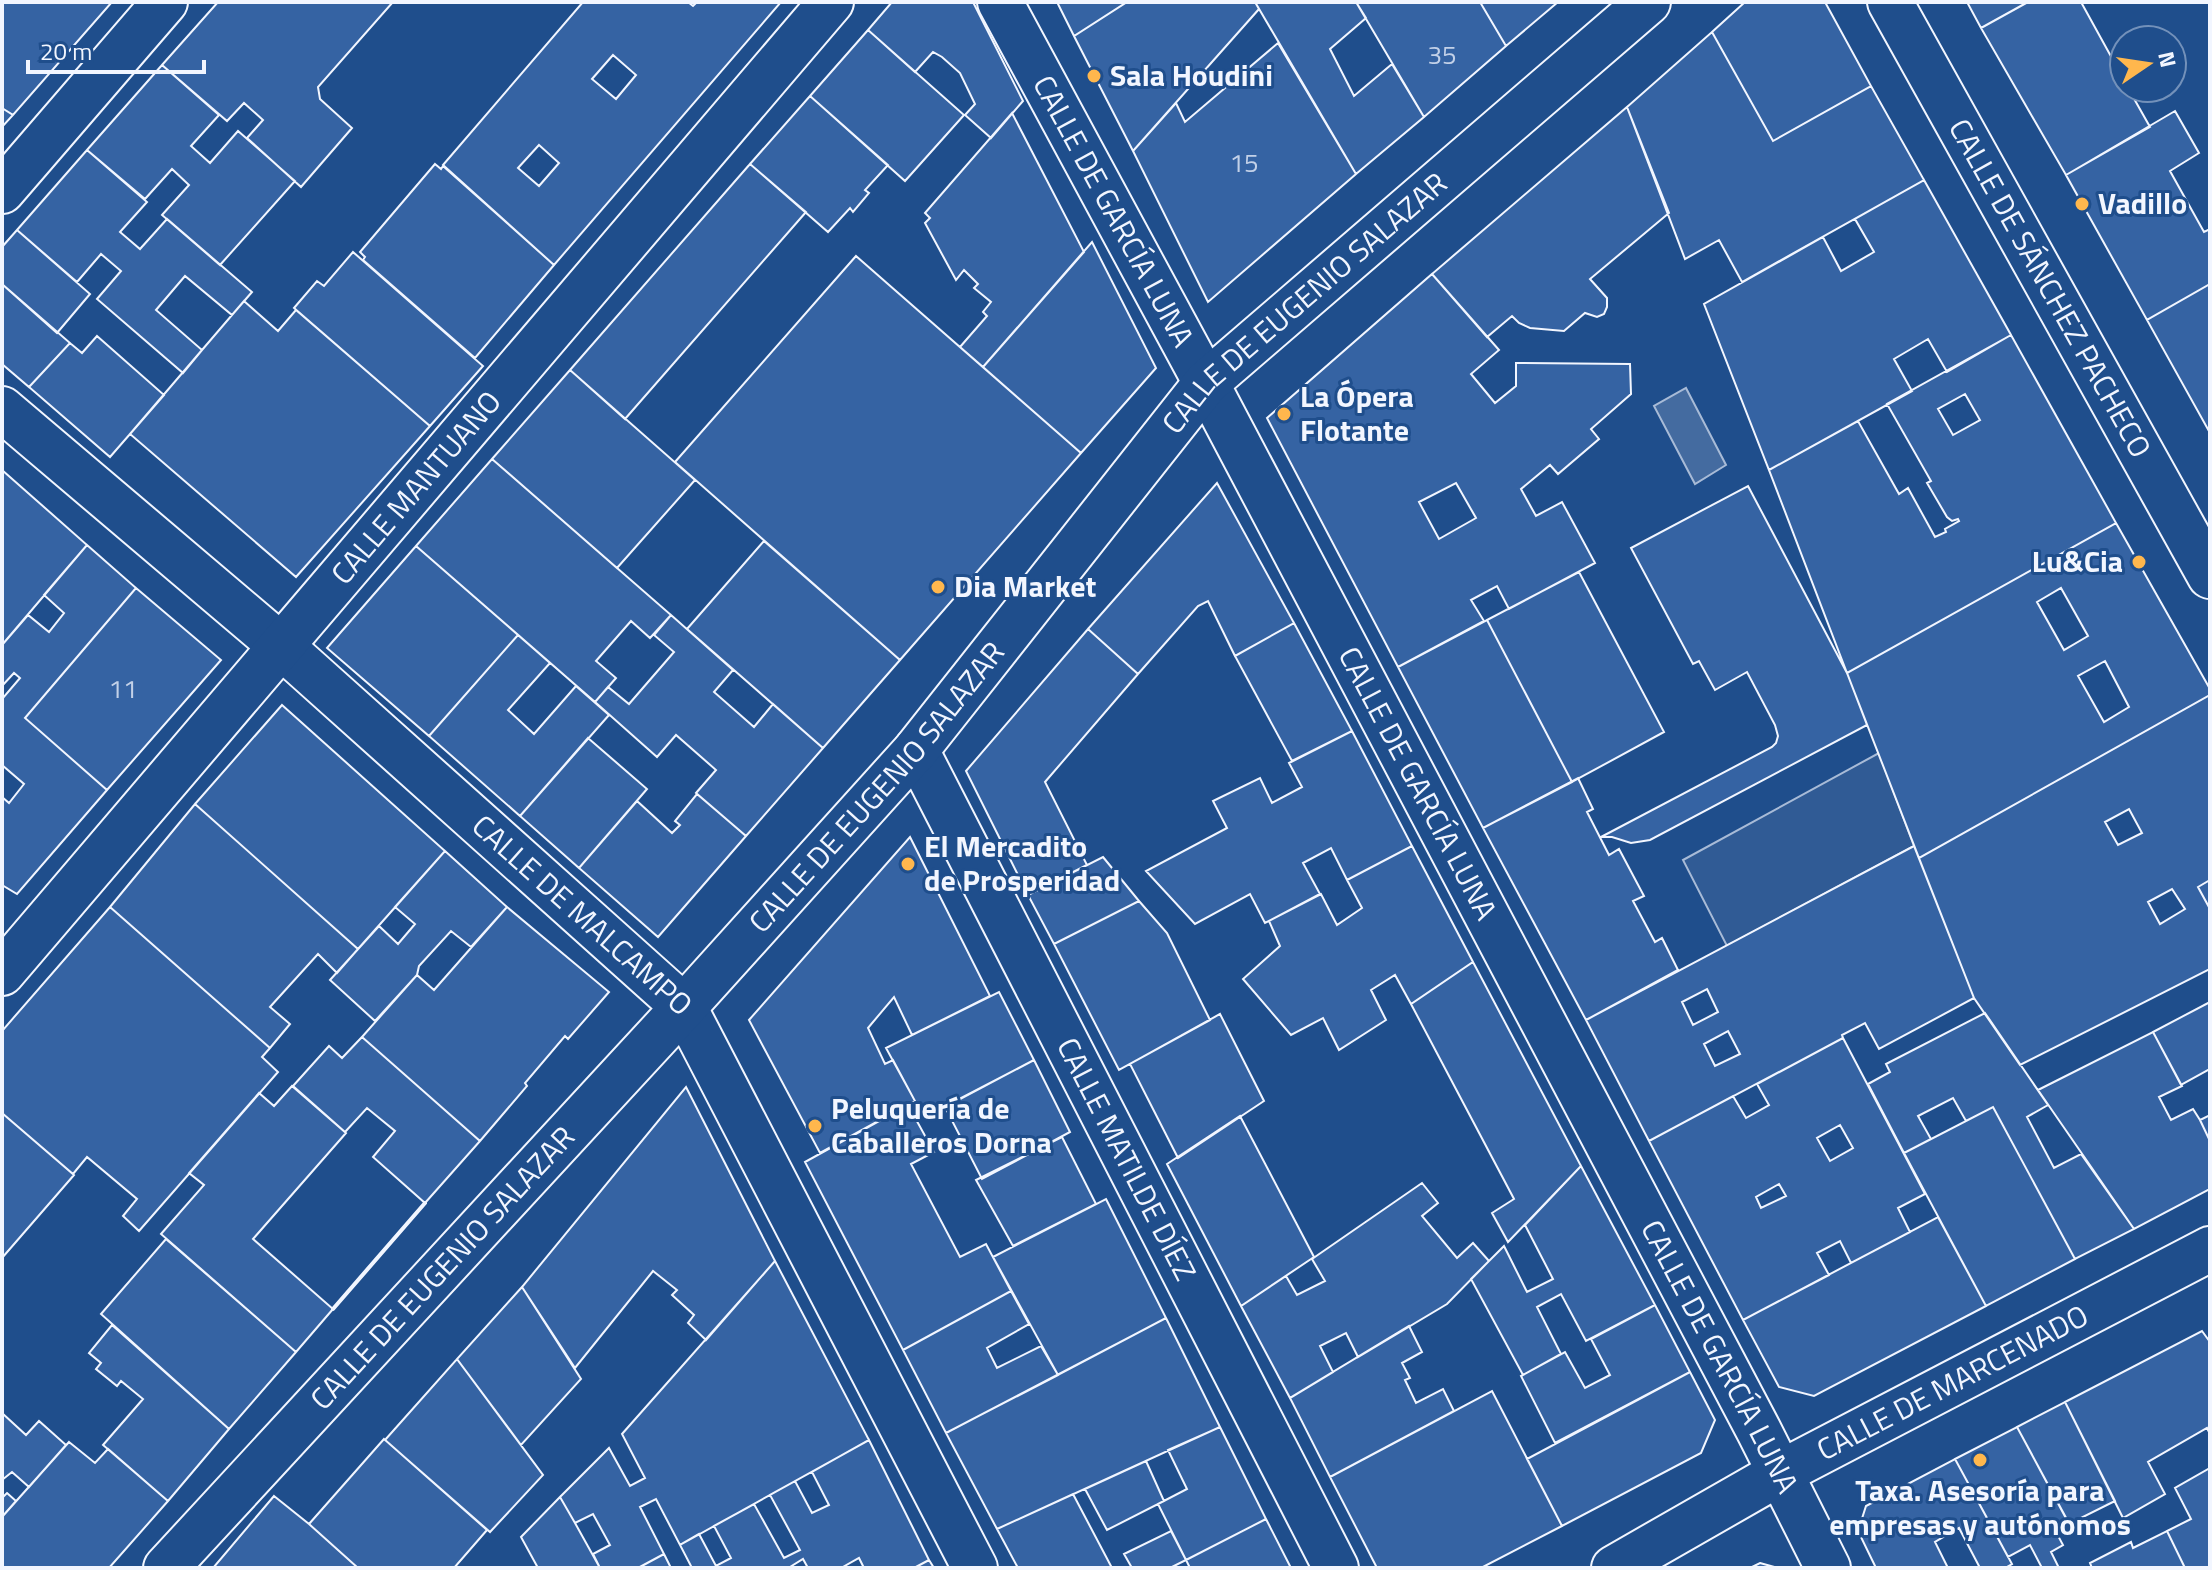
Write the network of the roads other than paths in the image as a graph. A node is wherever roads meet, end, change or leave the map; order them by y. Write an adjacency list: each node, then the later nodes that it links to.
1 (165, 2): 6 (street)
2 (831, 2): 10 (street, CALLE MANTUANO)
3 (1000, 2): 7 (street, CALLE DE GARCÍA LUNA)
4 (1648, 2): 7 (street, CALLE DE EUGENIO SALAZAR)
5 (1890, 2): 9 (street, CALLE DE SÁNCHEZ PACHECO)
6 (2, 191)
7 (1206, 383): 11 (street, CALLE DE EUGENIO SALAZAR); 15 (street, CALLE DE GARCÍA LUNA)
8 (2, 409): 10 (street, CALLE DE MALCAMPO)
9 (2210, 576)
10 (280, 645): 12 (street, CALLE MANTUANO); 13 (street, CALLE DE MALCAMPO)
11 (916, 750): 13 (street, CALLE DE EUGENIO SALAZAR); 18 (street, CALLE MATILDE DÍEZ)
12 (10, 949)
13 (684, 1007): 16 (street, CALLE DE EUGENIO SALAZAR); 17 (street, CALLE DE MALCAMPO)
14 (2210, 1249): 15 (street, CALLE DE MARCENADO)
15 (1780, 1473): 19 (street, CALLE DE MARCENADO); 20 (street, CALLE DE GARCÍA LUNA)
16 (166, 1568)
17 (975, 1568)
18 (1336, 1568)
19 (1614, 1568)
20 (1828, 1568)

